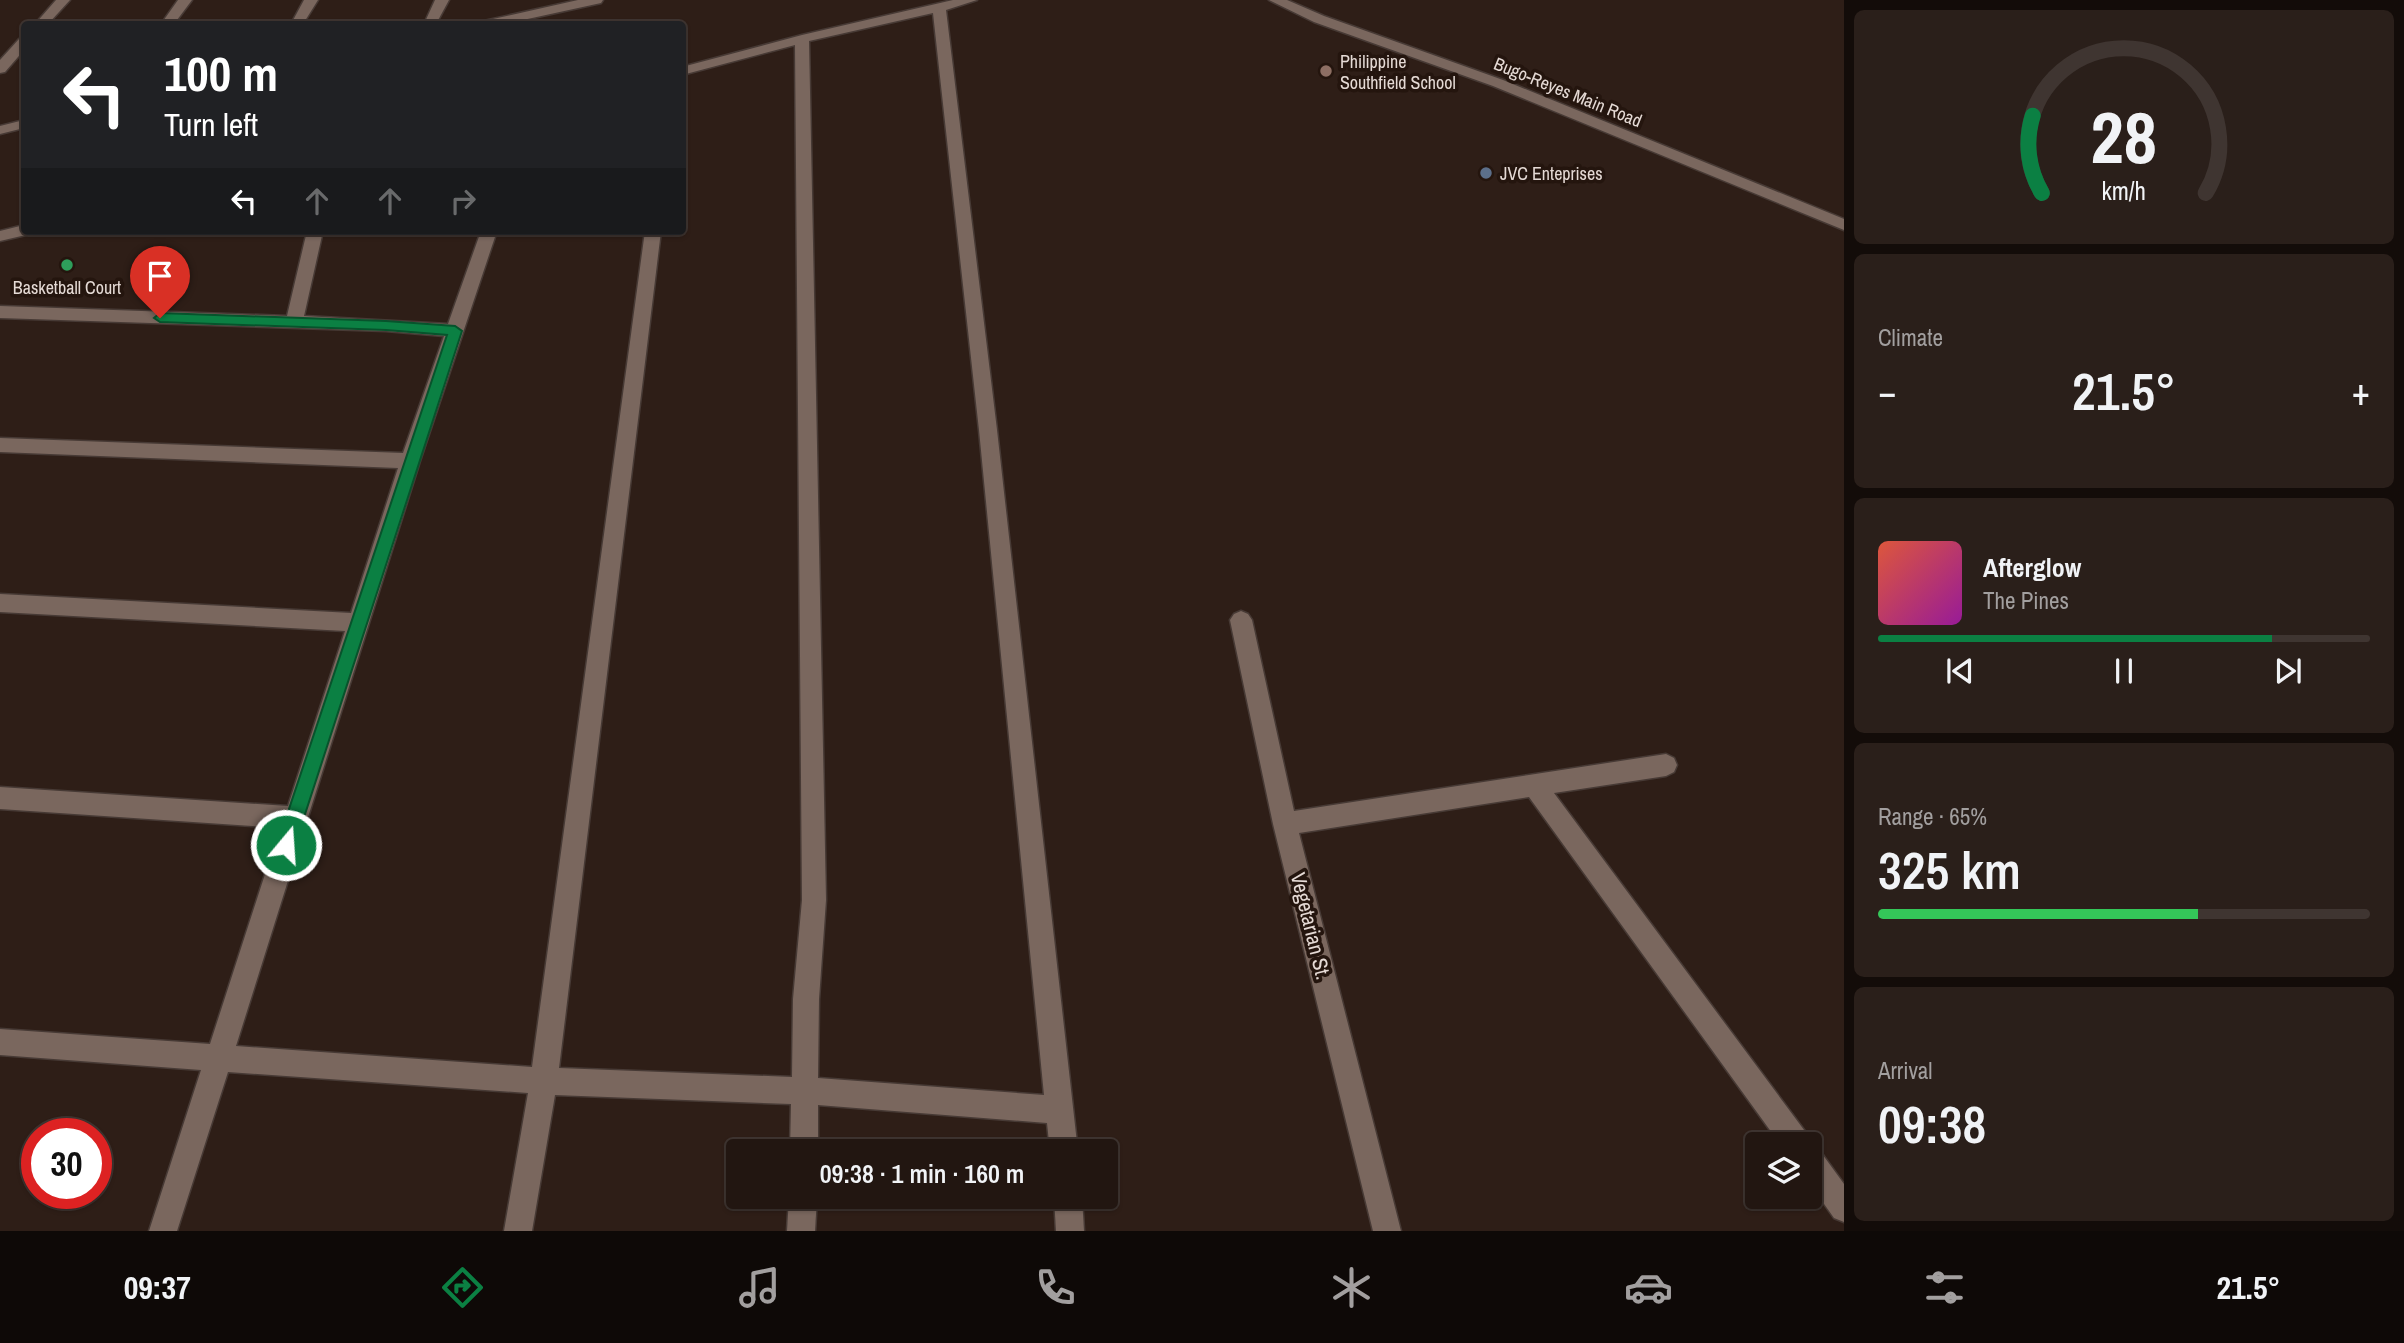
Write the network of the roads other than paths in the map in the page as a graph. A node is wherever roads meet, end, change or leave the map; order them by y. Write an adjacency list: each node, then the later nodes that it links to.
1 (63, 0): 10 (street)
2 (185, 0): 11 (street)
3 (312, 0): 12 (street)
4 (442, 0): 13 (street)
5 (596, 0): 8 (street)
6 (970, 0): 9 (street)
7 (1276, 0): 22 (street, Bugo-Reyes Main Road)
8 (567, 3): 14 (street); 15 (street)
9 (939, 7): 16 (street); 45 (street)
10 (44, 21)
11 (169, 21)
12 (299, 21)
13 (432, 21)
14 (500, 21)
15 (561, 21)
16 (802, 39): 19 (street); 44 (street)
17 (21, 45): 18 (street)
18 (0, 69)
19 (686, 70)
20 (21, 125): 21 (street)
21 (0, 130)
22 (1844, 225)
23 (21, 231): 27 (street)
24 (314, 235): 29 (street)
25 (488, 235): 30 (street)
26 (652, 235): 43 (street)
27 (0, 236)
28 (0, 312): 29 (street)
29 (294, 322): 30 (street)
30 (455, 331): 32 (street)
31 (0, 445): 32 (street)
32 (410, 461): 35 (street)
33 (0, 603): 35 (street)
34 (1241, 620): 40 (street, Vegetarian St.)
35 (360, 622): 39 (street)
36 (1666, 765): 37 (street)
37 (1534, 785): 40 (street); 46 (street)
38 (0, 798): 39 (street)
39 (294, 818): 42 (street)
40 (1285, 824): 57 (street, Vegetarian St.)
41 (0, 1042): 42 (street)
42 (221, 1057): 43 (street); 53 (street)
43 (544, 1081): 44 (street); 54 (street)
44 (807, 1091): 45 (street); 47 (street)
45 (1061, 1110): 48 (street)
46 (1788, 1132)
47 (805, 1139)
48 (1063, 1139)
49 (1822, 1178): 50 (street)
50 (1844, 1208)
51 (802, 1209): 55 (street)
52 (1069, 1209): 56 (street)
53 (163, 1231)
54 (518, 1231)
55 (801, 1231)
56 (1070, 1231)
57 (1387, 1231)

